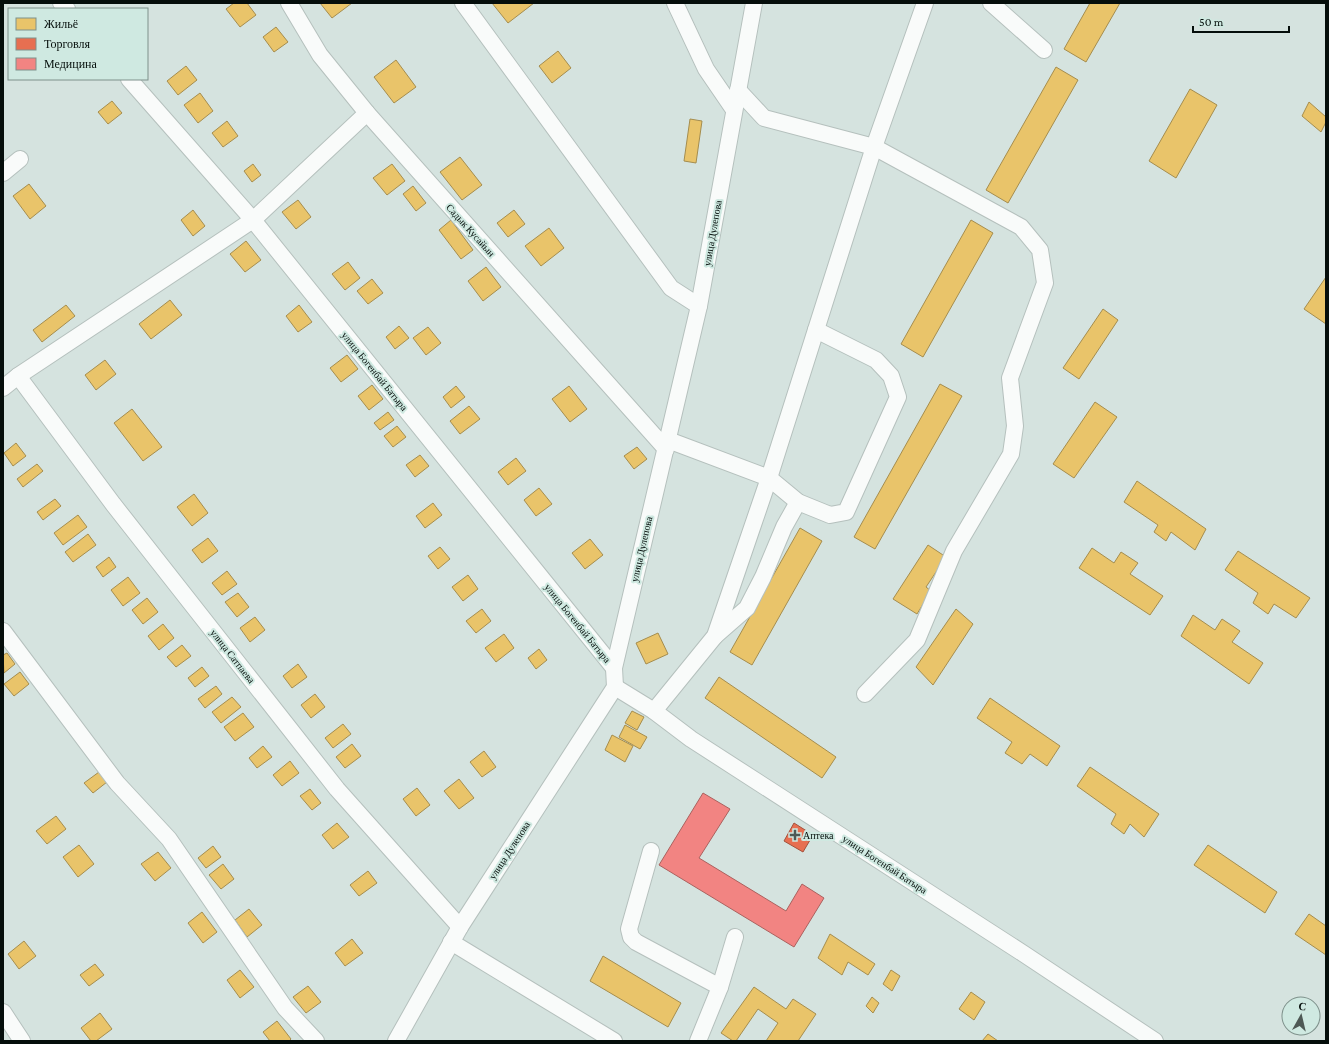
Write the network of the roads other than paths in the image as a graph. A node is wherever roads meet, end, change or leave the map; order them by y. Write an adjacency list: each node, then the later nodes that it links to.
1 (289, 3): 11 (street, Садык Кусайын)
2 (463, 3): 16 (street)
3 (675, 3): 10 (street)
4 (754, 3): 9 (street, улица Дулепова)
5 (925, 3): 12 (street)
6 (991, 3): 7 (street)
7 (1044, 50)
8 (130, 80): 15 (street, улица Богенбай Батыра)
9 (738, 90): 10 (street, улица Дулепова); 12 (street)
10 (734, 110): 16 (street, улица Дулепова)
11 (367, 113): 15 (street); 20 (street, Садык Кусайын)
12 (874, 147): 17 (street); 27 (street)
13 (20, 159): 14 (street)
14 (3, 173)
15 (253, 220): 18 (street); 25 (street, улица Богенбай Батыра)
16 (699, 306): 20 (street, улица Дулепова)
17 (816, 330): 21 (street); 22 (street)
18 (18, 376): 19 (street); 30 (street, улица Сатпаева)
19 (3, 388)
20 (667, 444): 21 (street); 25 (street, улица Дулепова)
21 (769, 478): 22 (street); 24 (street)
22 (798, 502): 24 (street)
23 (3, 630): 36 (street)
24 (715, 636): 28 (street)
25 (614, 668): 26 (street, улица Дулепова)
26 (615, 688): 28 (street, улица Богенбай Батыра); 30 (street, улица Дулепова)
27 (865, 694)
28 (654, 711): 40 (street, улица Богенбай Батыра)
29 (651, 851): 33 (street)
30 (460, 927): 32 (street, улица Дулепова)
31 (735, 937): 33 (street)
32 (451, 942): 37 (street, улица Дулепова); 38 (street)
33 (720, 987): 39 (street)
34 (3, 1012): 35 (street)
35 (22, 1041)
36 (316, 1041)
37 (396, 1041)
38 (614, 1041)
39 (698, 1041)
40 (1155, 1041)

